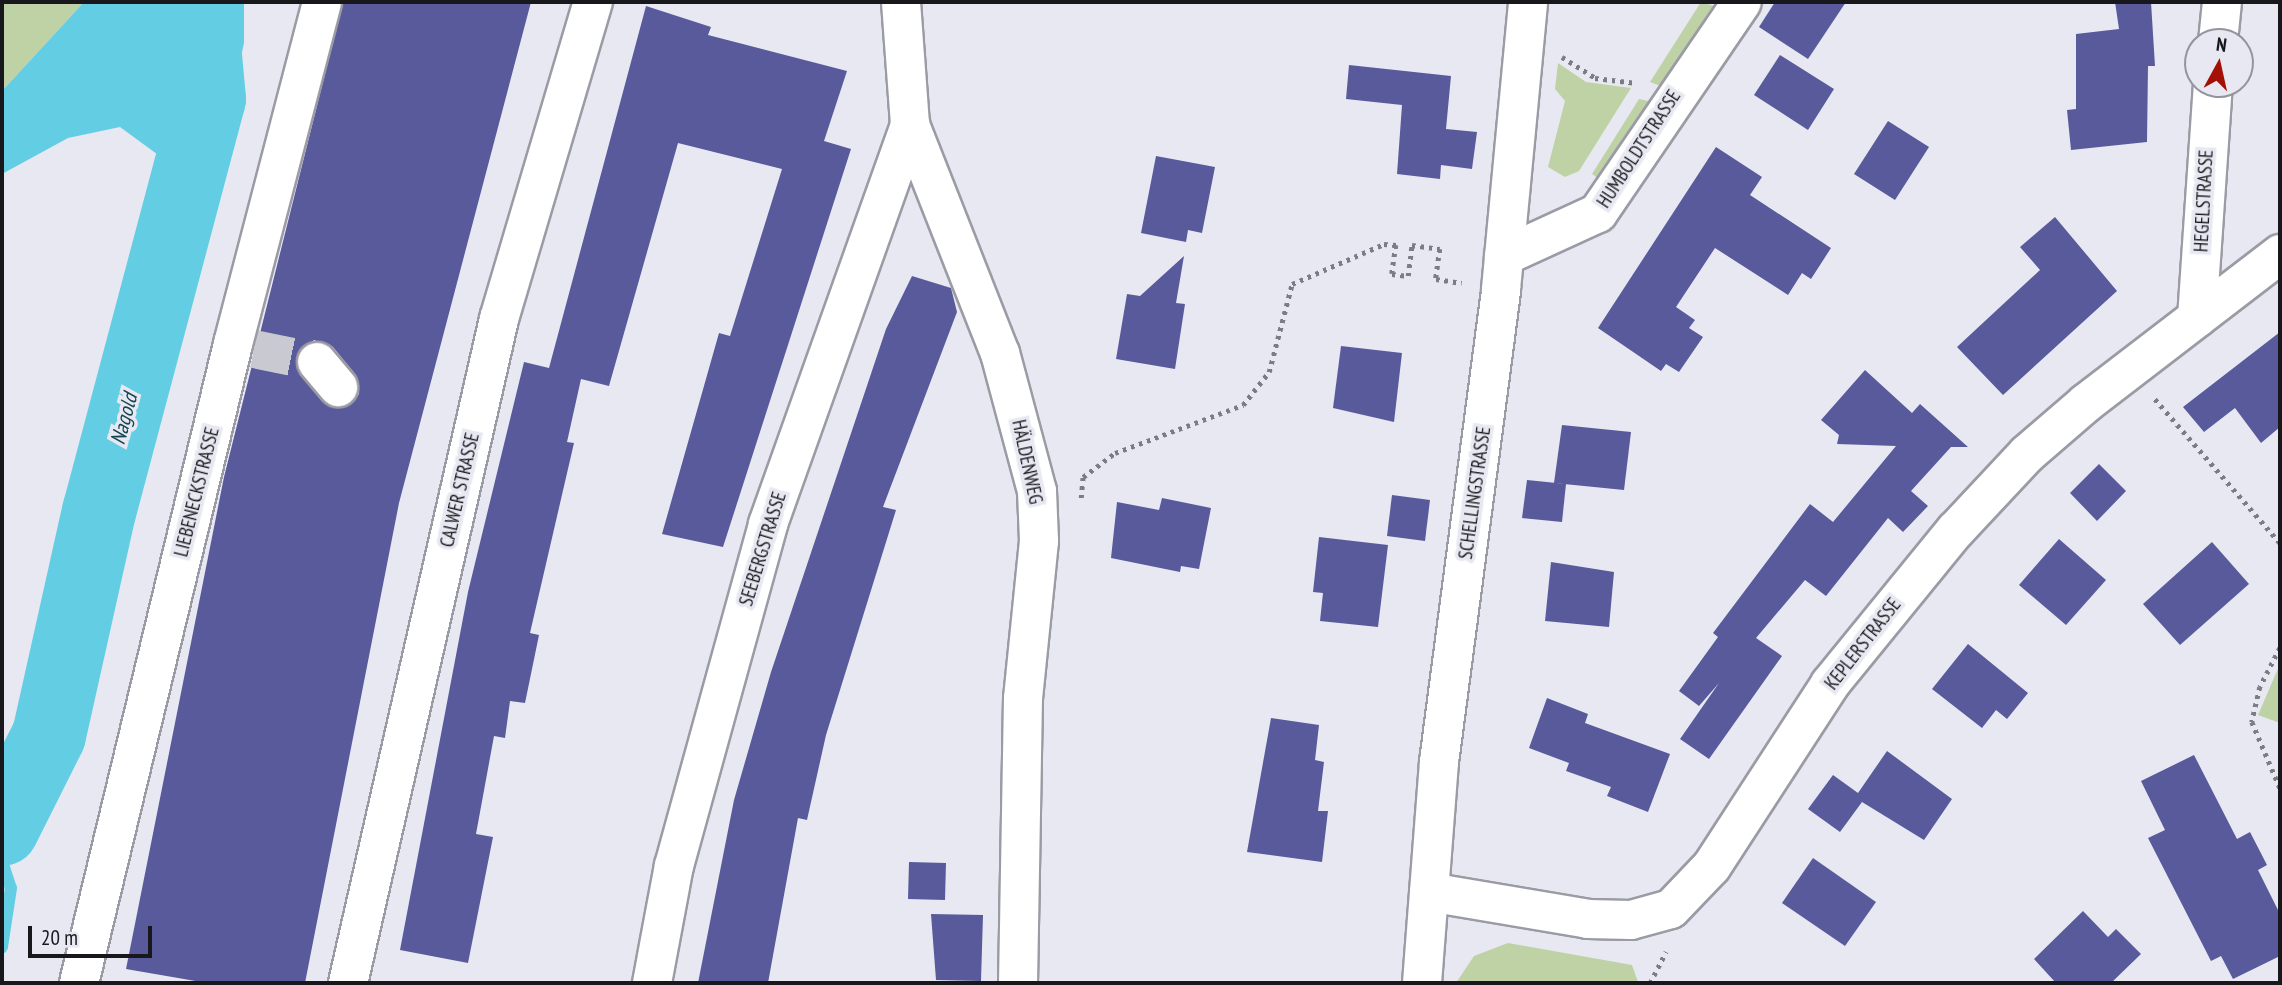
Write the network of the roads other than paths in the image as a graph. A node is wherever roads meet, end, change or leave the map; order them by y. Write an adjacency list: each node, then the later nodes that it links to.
1 (322, 2): 14 (street, LIEBENECKSTRASSE)
2 (593, 2): 15 (street, CALWER STRASSE)
3 (901, 2): 9 (street, HÄLDENWEG)
4 (1742, 2): 11 (street, HUMBOLDTSTRASSE)
5 (2222, 2): 7 (street)
6 (1527, 18): 11 (street, SCHELLINGSTRASSE)
7 (2219, 28)
8 (2212, 98): 12 (street, HEGELSTRASSE)
9 (910, 125): 16 (street, SEEBERGSTRASSE); 17 (street, HÄLDENWEG)
10 (2280, 254): 12 (street, KEPLERSTRASSE)
11 (1503, 272): 13 (street, SCHELLINGSTRASSE)
12 (2197, 318): 13 (street, KEPLERSTRASSE)
13 (1429, 892): 18 (street, SCHELLINGSTRASSE)
14 (79, 983)
15 (348, 983)
16 (652, 983)
17 (1018, 983)
18 (1422, 983)

